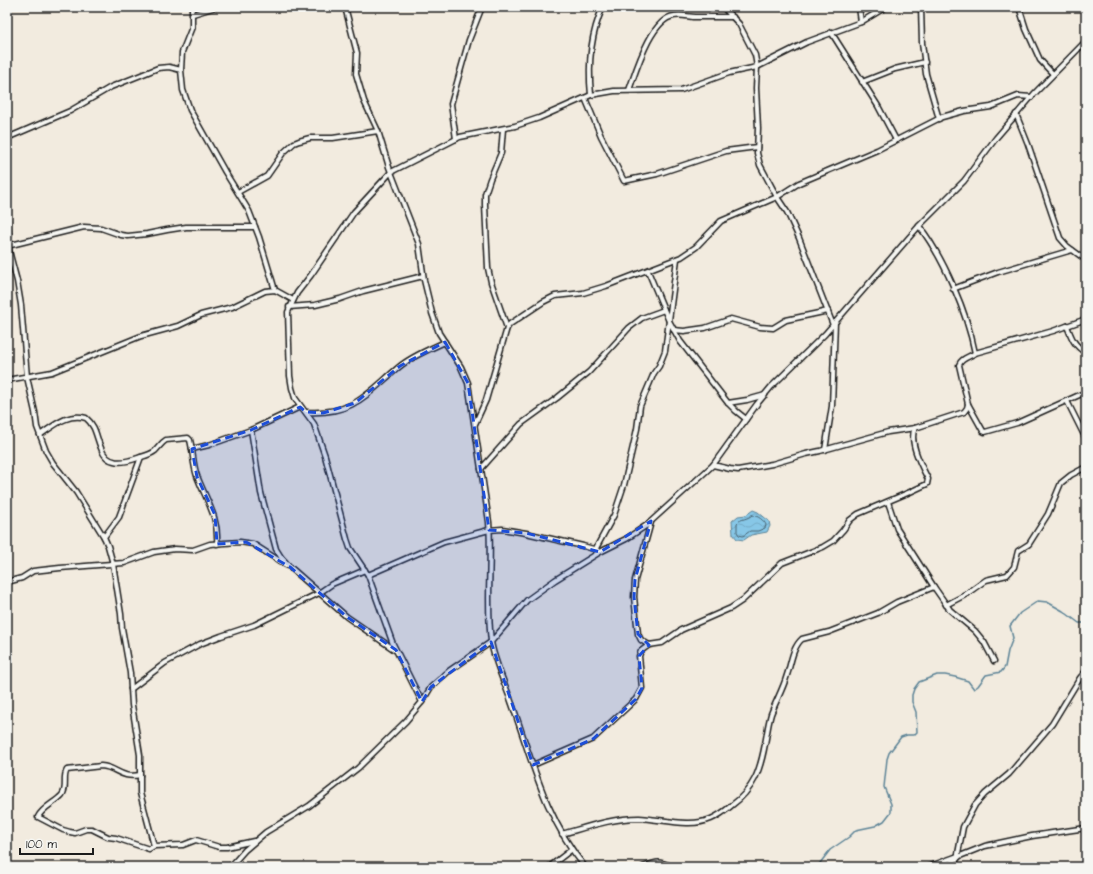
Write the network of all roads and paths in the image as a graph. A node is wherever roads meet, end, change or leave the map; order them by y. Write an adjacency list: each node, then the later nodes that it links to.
1 (192, 7): 11 (street)
2 (216, 7): 11 (street)
3 (345, 7): 28 (street)
4 (482, 7): 30 (street)
5 (603, 7): 22 (street)
6 (724, 7): 12 (street)
7 (859, 7): 13 (street)
8 (886, 7): 13 (street)
9 (921, 7): 16 (street)
10 (1019, 7): 19 (street)
11 (193, 14): 18 (street)
12 (733, 17): 17 (street); 21 (street)
13 (861, 22): 14 (street)
14 (831, 32): 17 (street); 20 (street)
15 (1086, 41): 19 (street)
16 (925, 62): 20 (street); 26 (street)
17 (757, 67): 21 (street); 32 (street)
18 (181, 70): 29 (street); 34 (street)
19 (1053, 74): 23 (street)
20 (862, 82): 31 (street)
21 (629, 90): 22 (street)
22 (591, 95): 24 (street)
23 (1031, 97): 25 (street); 26 (street)
24 (585, 98): 27 (street); 32 (street)
25 (1016, 114): 37 (street); 40 (street)
26 (939, 119): 31 (street)
27 (503, 129): 30 (street); 55 (street)
28 (378, 131): 33 (street); 34 (street)
29 (7, 138)
30 (456, 139): 33 (street)
31 (896, 140): 35 (street)
32 (757, 147): 35 (street)
33 (391, 172): 44 (street); 47 (street)
34 (238, 192): 38 (street)
35 (777, 198): 41 (street); 50 (street)
36 (7, 220): 39 (street)
37 (919, 226): 45 (street); 53 (street)
38 (255, 227): 39 (street); 46 (street)
39 (7, 246): 60 (street)
40 (1072, 250): 42 (street); 45 (street)
41 (677, 259): 43 (street); 52 (street)
42 (1086, 260)
43 (648, 271): 49 (street); 55 (street)
44 (423, 276): 48 (street); 57 (street)
45 (953, 289): 58 (street)
46 (275, 290): 47 (street); 60 (street)
47 (293, 300): 48 (street)
48 (289, 307): 67 (street)
49 (664, 310): 52 (street); 80 (street)
50 (828, 311): 53 (street); 56 (street)
51 (1086, 318): 54 (street)
52 (668, 319): 56 (street); 86 (street)
53 (834, 323): 63 (street); 76 (street)
54 (1067, 326): 58 (street); 59 (street)
55 (507, 328): 70 (street)
56 (674, 330): 65 (street)
57 (445, 342): 68 (street); 70 (street)
58 (975, 353): 66 (street)
59 (1086, 354)
60 (27, 376): 61 (street); 73 (street)
61 (7, 380)
62 (1086, 392): 64 (street)
63 (764, 395): 65 (street); 69 (street)
64 (1067, 401): 66 (street); 74 (street)
65 (728, 403): 69 (street)
66 (968, 404): 71 (street)
67 (300, 408): 68 (street); 72 (street)
68 (306, 412): 90 (street)
69 (746, 419): 78 (street)
70 (475, 425): 80 (street)
71 (915, 428): 76 (street); 81 (street)
72 (251, 430): 75 (street); 89 (street)
73 (40, 435): 77 (street); 84 (street)
74 (1086, 439)
75 (192, 449): 77 (street); 85 (street)
76 (825, 450): 78 (street)
77 (141, 457): 84 (street)
78 (713, 465): 82 (street)
79 (1086, 467): 95 (street)
80 (481, 470): 83 (street)
81 (888, 502): 93 (street); 97 (street)
82 (651, 521): 87 (street); 97 (street)
83 (489, 530): 86 (street); 91 (street); 96 (street)
84 (104, 537): 88 (street)
85 (217, 544): 88 (street); 89 (street)
86 (595, 550): 87 (street)
87 (600, 552): 96 (street)
88 (113, 564): 92 (street); 101 (street)
89 (290, 567): 94 (street)
90 (365, 570): 91 (street); 94 (street)
91 (368, 575): 98 (street)
92 (7, 582)
93 (934, 587): 95 (street); 106 (street)
94 (319, 593): 98 (street); 101 (street)
95 (946, 605): 99 (street)
96 (491, 642): 102 (street); 103 (street)
97 (649, 646): 103 (street)
98 (396, 650): 102 (street)
99 (994, 661)
100 (1086, 671): 110 (street)
101 (131, 689): 104 (street)
102 (422, 702): 107 (street)
103 (532, 765): 106 (street)
104 (140, 775): 108 (street); 108 (street)
105 (1086, 828): 110 (street)
106 (562, 834): 109 (street)
107 (256, 841): 108 (street); 111 (street)
108 (154, 846)
109 (571, 850): 112 (street); 113 (street)
110 (958, 857): 116 (street); 117 (street)
111 (230, 867)
112 (549, 867)
113 (585, 867)
114 (643, 867): 115 (street)
115 (674, 867)
116 (928, 867)
117 (947, 867)

